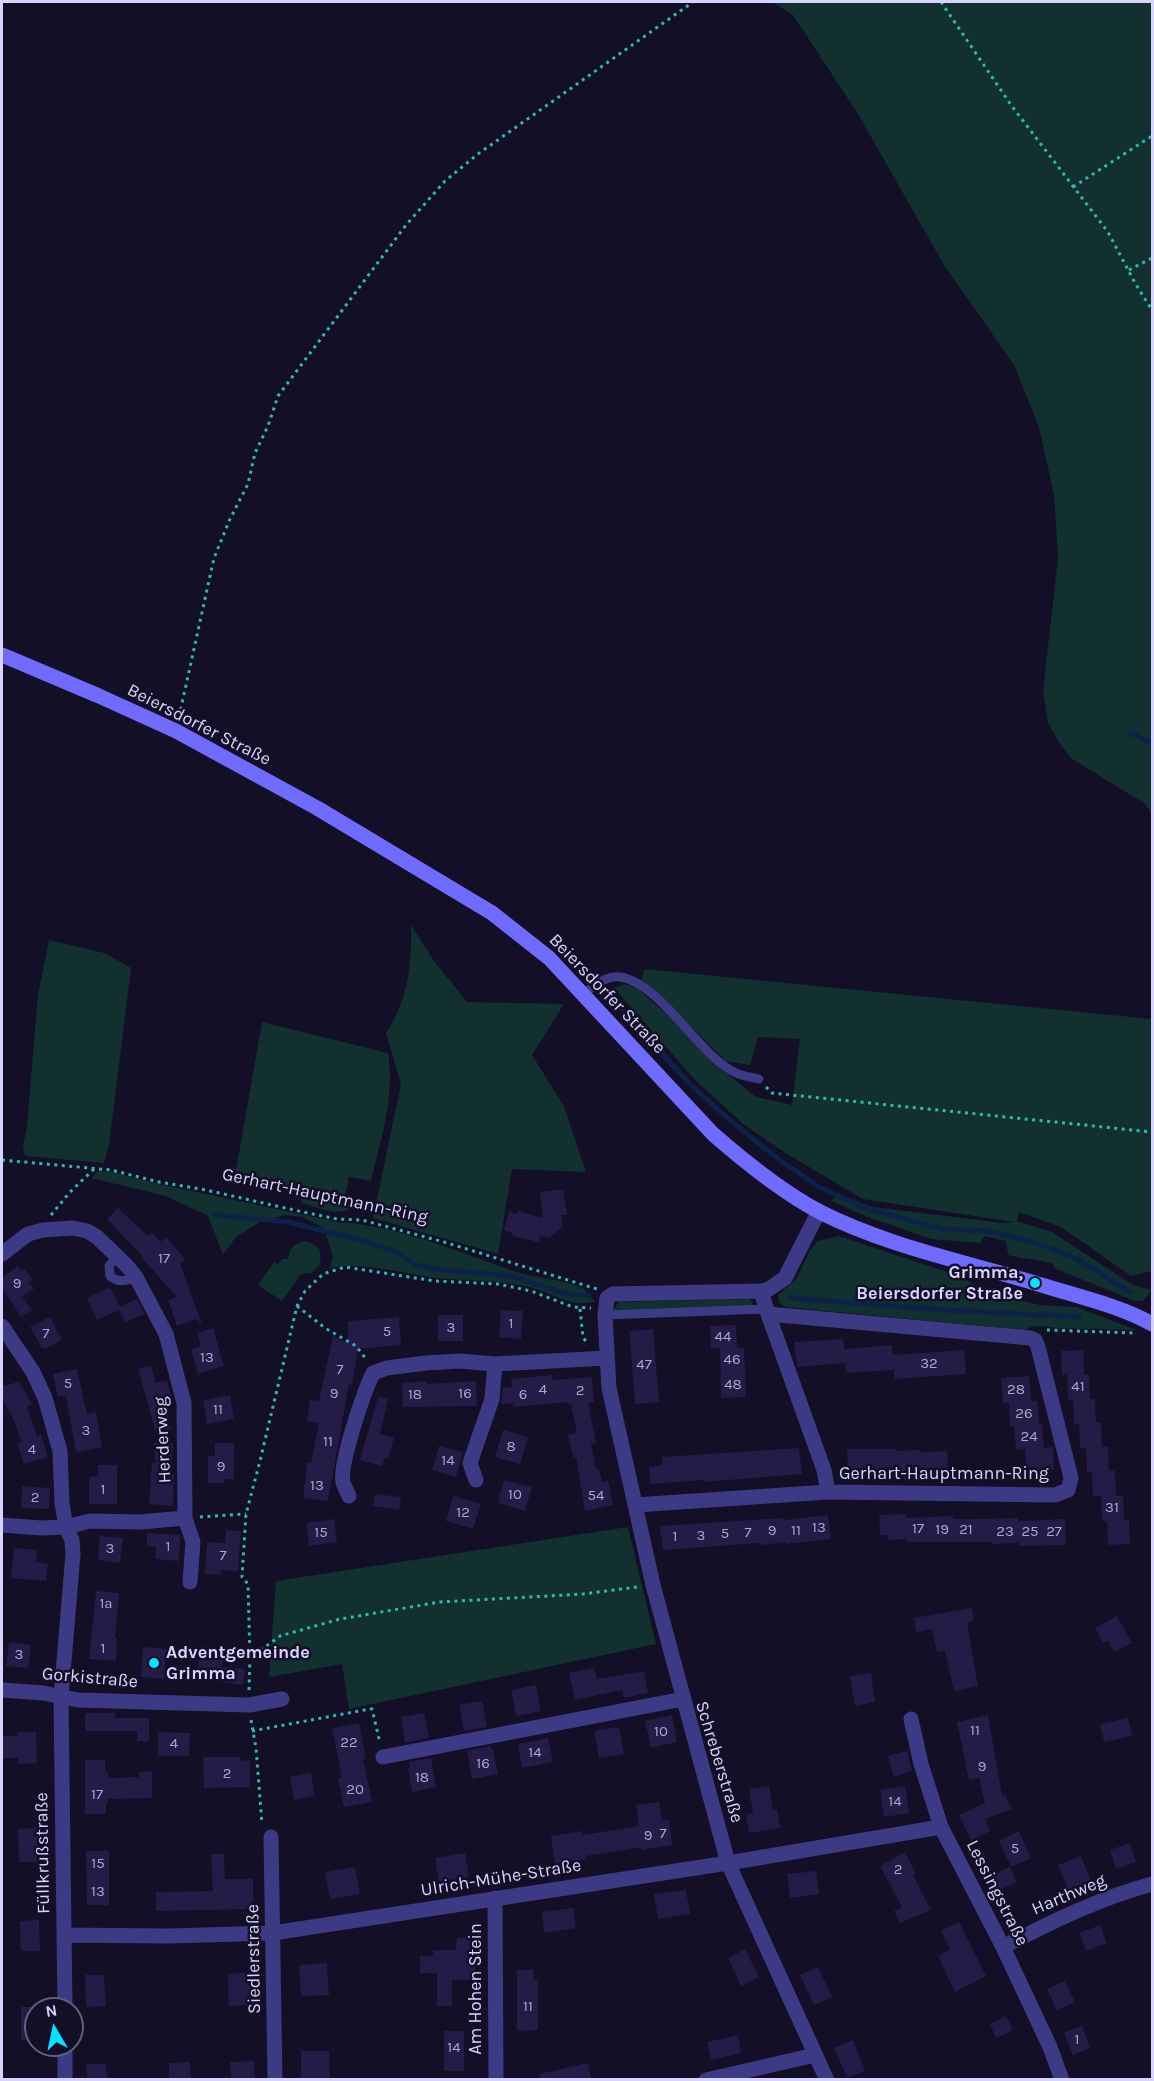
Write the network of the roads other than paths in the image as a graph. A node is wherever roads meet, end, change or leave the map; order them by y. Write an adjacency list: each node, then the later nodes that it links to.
1 (2, 655): 2 (street, Beiersdorfer Straße)
2 (583, 994): 3 (lane); 4 (street, Beiersdorfer Straße)
3 (759, 1079)
4 (819, 1211): 6 (street); 10 (street, Beiersdorfer Straße)
5 (2, 1254): 17 (street, Herderweg)
6 (761, 1291): 7 (street, Gerhart-Hauptmann-Ring); 8 (street)
7 (767, 1312): 8 (lane); 14 (street, Gerhart-Hauptmann-Ring); 14 (street, Gerhart-Hauptmann-Ring)
8 (604, 1315): 11 (street)
9 (2, 1326): 19 (street, Füllkrußstraße)
10 (1147, 1328)
11 (601, 1359): 12 (street); 16 (street)
12 (495, 1364): 13 (street); 15 (street)
13 (476, 1480)
14 (828, 1492): 16 (street, Gerhart-Hauptmann-Ring)
15 (349, 1496)
16 (635, 1505): 24 (street)
17 (186, 1518): 19 (street); 20 (street, Herderweg)
18 (2, 1525): 19 (street)
19 (66, 1527): 22 (street, Füllkrußstraße)
20 (190, 1582)
21 (2, 1690): 22 (street, Gorkistraße)
22 (61, 1697): 23 (street, Gorkistraße); 33 (street, Füllkrußstraße)
23 (282, 1699)
24 (683, 1699): 26 (street, Schreberstraße); 29 (street, Schreberstraße)
25 (911, 1719): 27 (street, Lessingstraße)
26 (383, 1757)
27 (941, 1827): 29 (street, Ulrich-Mühe-Straße); 34 (street, Lessingstraße)
28 (271, 1837): 32 (street, Siedlerstraße)
29 (728, 1863): 31 (street, Ulrich-Mühe-Straße); 36 (street, Schreberstraße)
30 (1152, 1884): 34 (street, Harthweg)
31 (495, 1898): 32 (street, Ulrich-Mühe-Straße); 40 (street, Am Hohen Stein)
32 (273, 1933): 33 (street, Ulrich-Mühe-Straße); 39 (street, Siedlerstraße)
33 (64, 1935): 35 (street, Füllkrußstraße)
34 (1003, 1947): 43 (street, Lessingstraße)
35 (65, 1997)
36 (815, 2055): 41 (street); 42 (street, Schreberstraße)
37 (65, 2057): 38 (street)
38 (65, 2079)
39 (275, 2079)
40 (496, 2079)
41 (706, 2079)
42 (827, 2079)
43 (1062, 2079)

